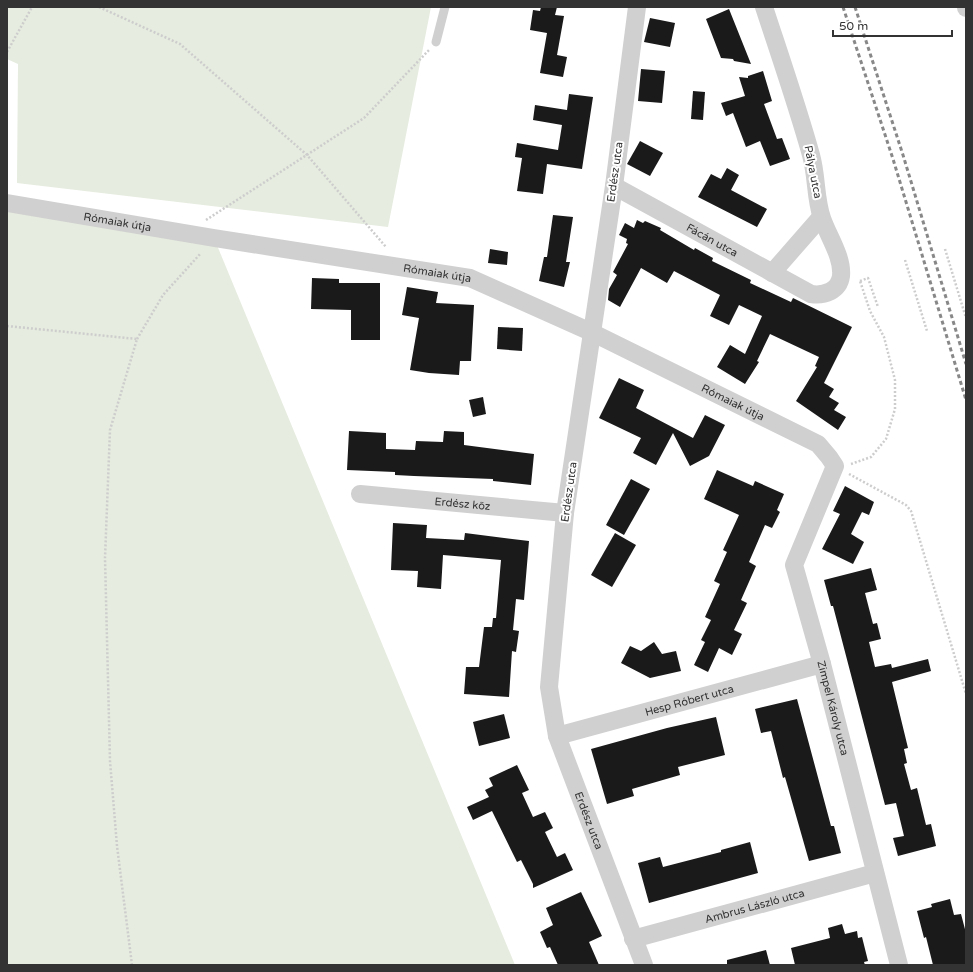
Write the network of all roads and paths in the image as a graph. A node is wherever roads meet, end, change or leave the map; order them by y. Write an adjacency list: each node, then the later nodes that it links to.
1 (32, 7): 7 (path)
2 (99, 7): 8 (path)
3 (445, 7): 6 (lane)
4 (637, 7): 9 (street, Erdész utca)
5 (764, 7): 11 (street, Pálya utca)
6 (436, 42): 8 (path)
7 (7, 52)
8 (307, 155): 12 (path); 16 (path)
9 (614, 186): 17 (street, Fácán utca); 25 (street, Erdész utca)
10 (7, 203): 12 (street, Rómaiak útja)
11 (821, 217): 17 (street); 20 (street, Pálya utca)
12 (185, 233): 13 (street, Rómaiak útja)
13 (214, 238): 16 (street, Rómaiak útja); 26 (path)
14 (945, 249): 22 (path)
15 (905, 260): 24 (path)
16 (404, 268): 25 (street, Rómaiak útja)
17 (772, 273): 20 (street, Fácán utca)
18 (868, 278): 21 (path)
19 (860, 280): 27 (path)
20 (811, 294)
21 (878, 307)
22 (966, 318)
23 (7, 326): 26 (path)
24 (927, 331)
25 (591, 332): 27 (street, Rómaiak útja); 29 (street, Erdész utca)
26 (137, 339): 35 (path)
27 (832, 461): 30 (street, Zimpel Károly utca); 31 (path)
28 (360, 494): 29 (street, Erdész köz)
29 (566, 513): 32 (street, Erdész utca)
30 (822, 664): 32 (street, Hesp Róbert utca); 33 (street, Zimpel Károly utca)
31 (966, 694)
32 (557, 736): 34 (street, Erdész utca)
33 (875, 872): 34 (street, Ambrus László utca); 37 (street, Zimpel Károly utca)
34 (634, 939): 36 (street, Erdész utca)
35 (132, 965)
36 (644, 965)
37 (899, 965)

